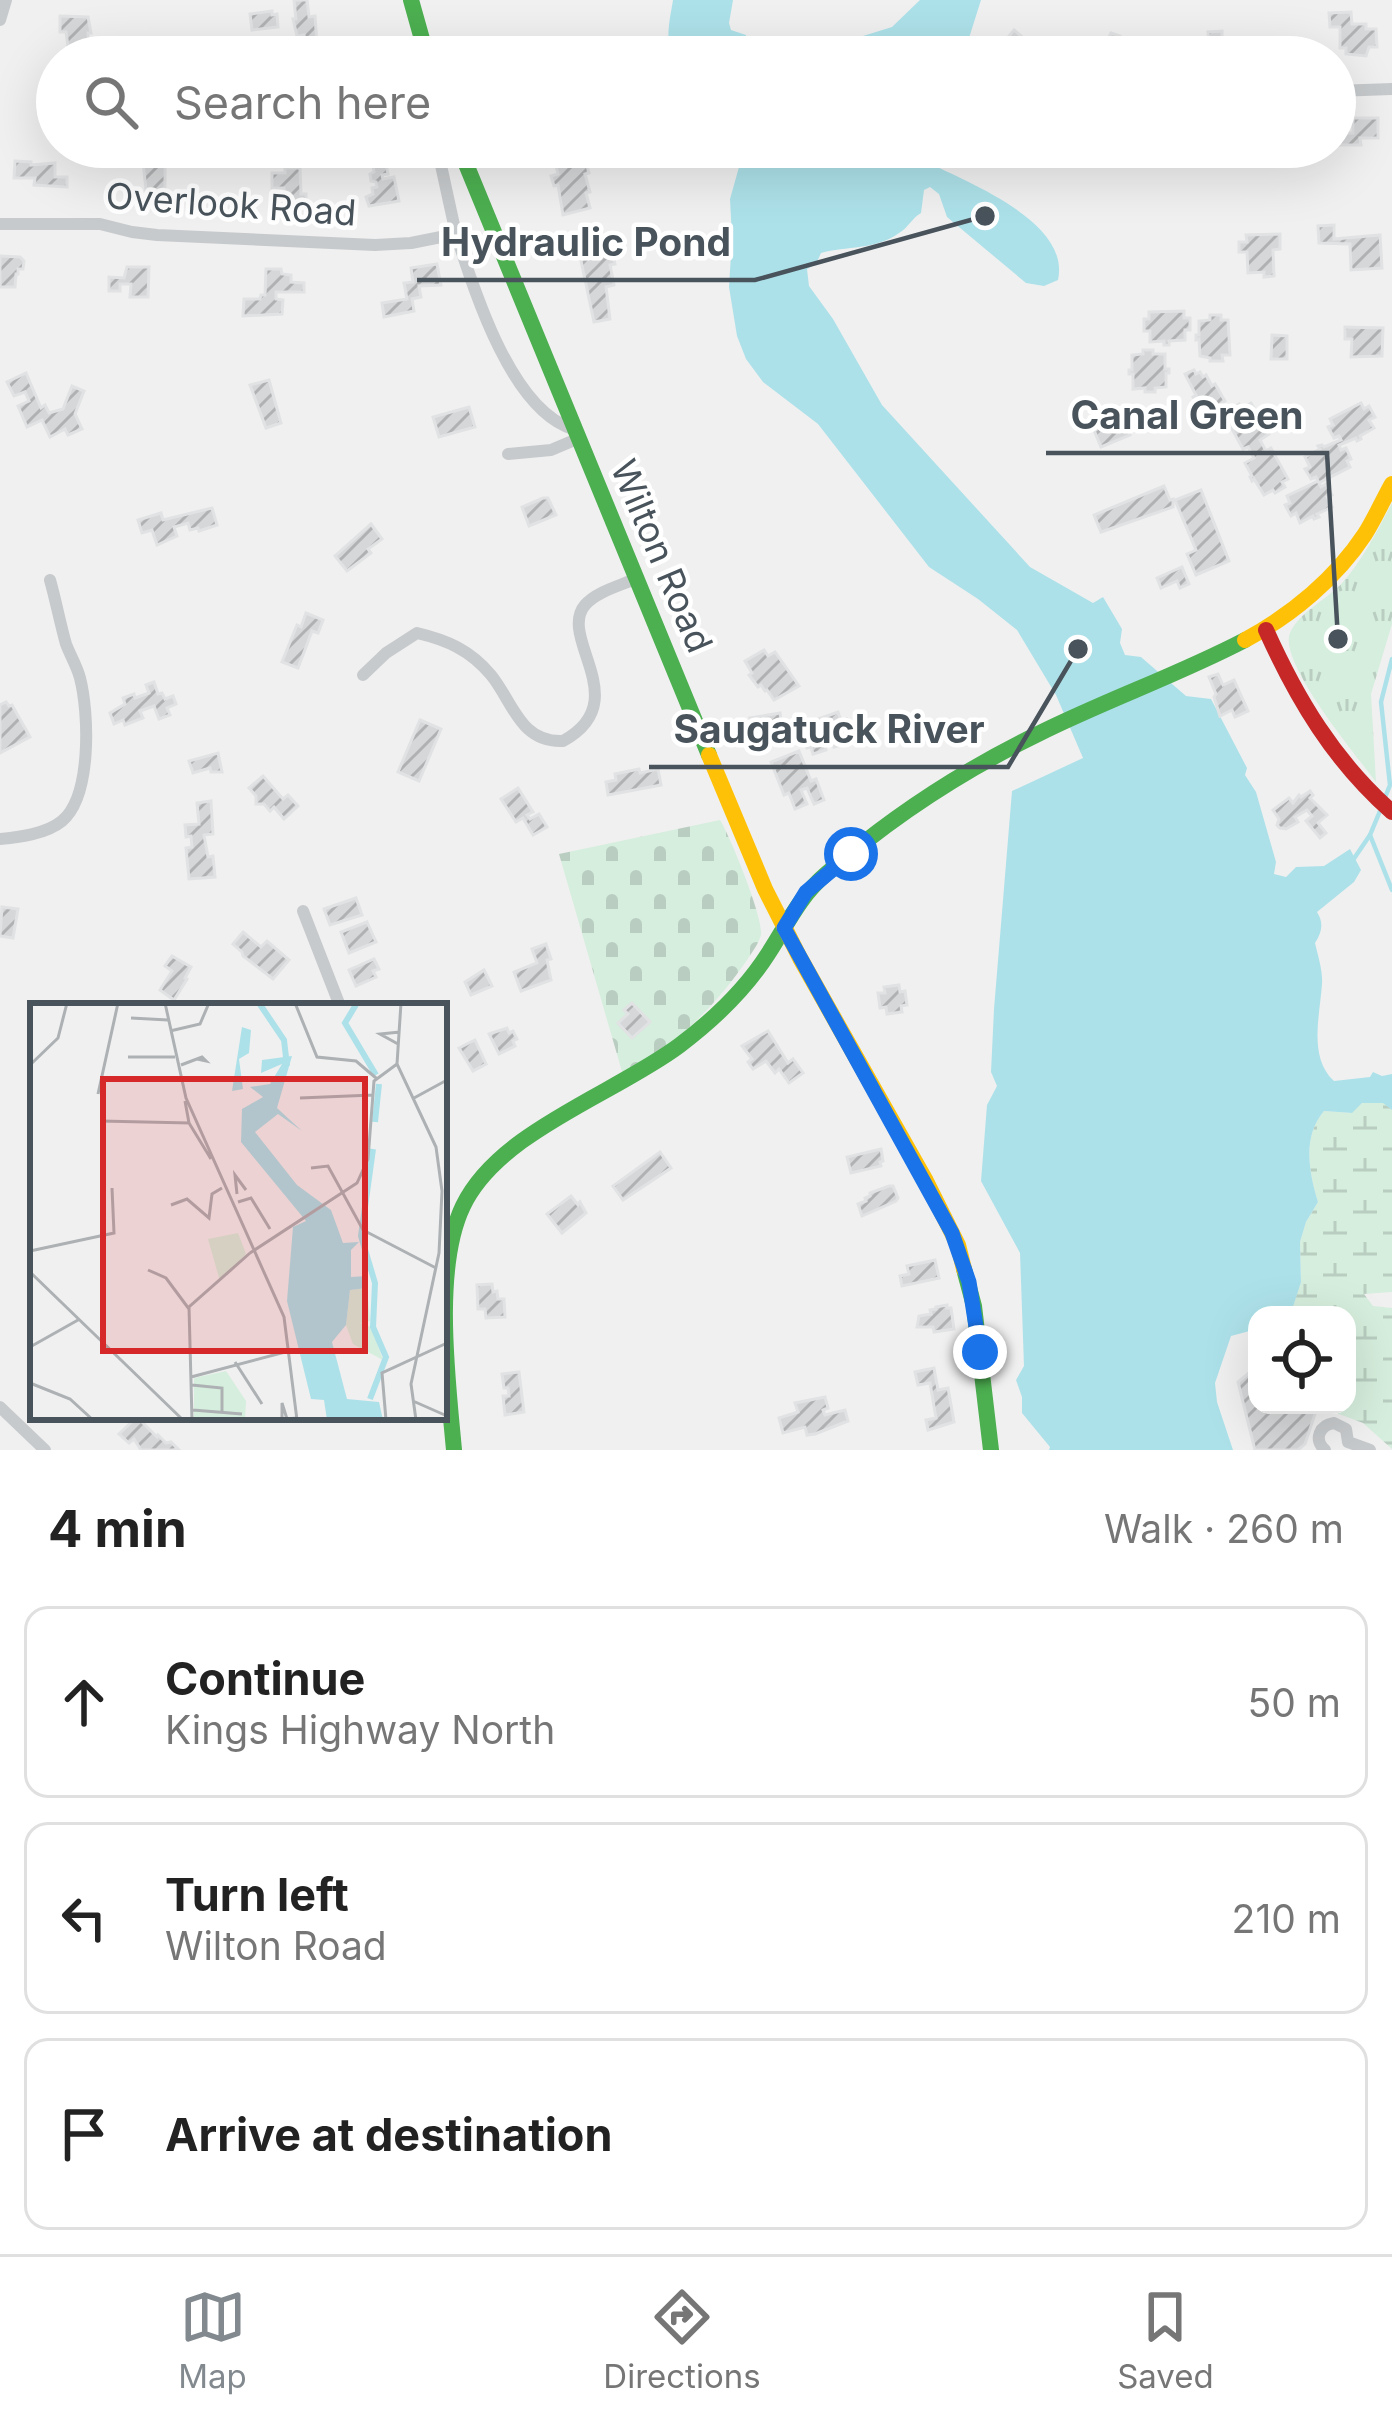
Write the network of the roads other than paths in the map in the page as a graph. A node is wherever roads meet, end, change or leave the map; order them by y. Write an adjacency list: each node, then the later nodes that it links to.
1 (6, 0): 3 (street)
2 (411, 0): 4 (main road)
3 (0, 20)
4 (421, 36)
5 (1392, 89): 6 (street)
6 (1356, 91)
7 (442, 168): 10 (street)
8 (467, 168): 11 (main road, Wilton Road)
9 (0, 224): 10 (street, Overlook Road)
10 (456, 234): 11 (street)
11 (575, 434): 12 (street); 14 (main road, Wilton Road)
12 (508, 454)
13 (1392, 484): 16 (main road)
14 (635, 579): 17 (street); 21 (main road, Wilton Road)
15 (50, 580): 19 (street)
16 (1265, 630): 18 (main road); 21 (main road)
17 (363, 675)
18 (1392, 812)
19 (0, 839)
20 (303, 911): 22 (street)
21 (784, 928): 23 (main road); 28 (main road, Wilton Road)
22 (339, 1003)
23 (450, 1219): 27 (main road)
24 (0, 1407): 26 (street)
25 (1345, 1446): 29 (street); 30 (street)
26 (45, 1450)
27 (454, 1450)
28 (990, 1450)
29 (1325, 1450)
30 (1370, 1450)

